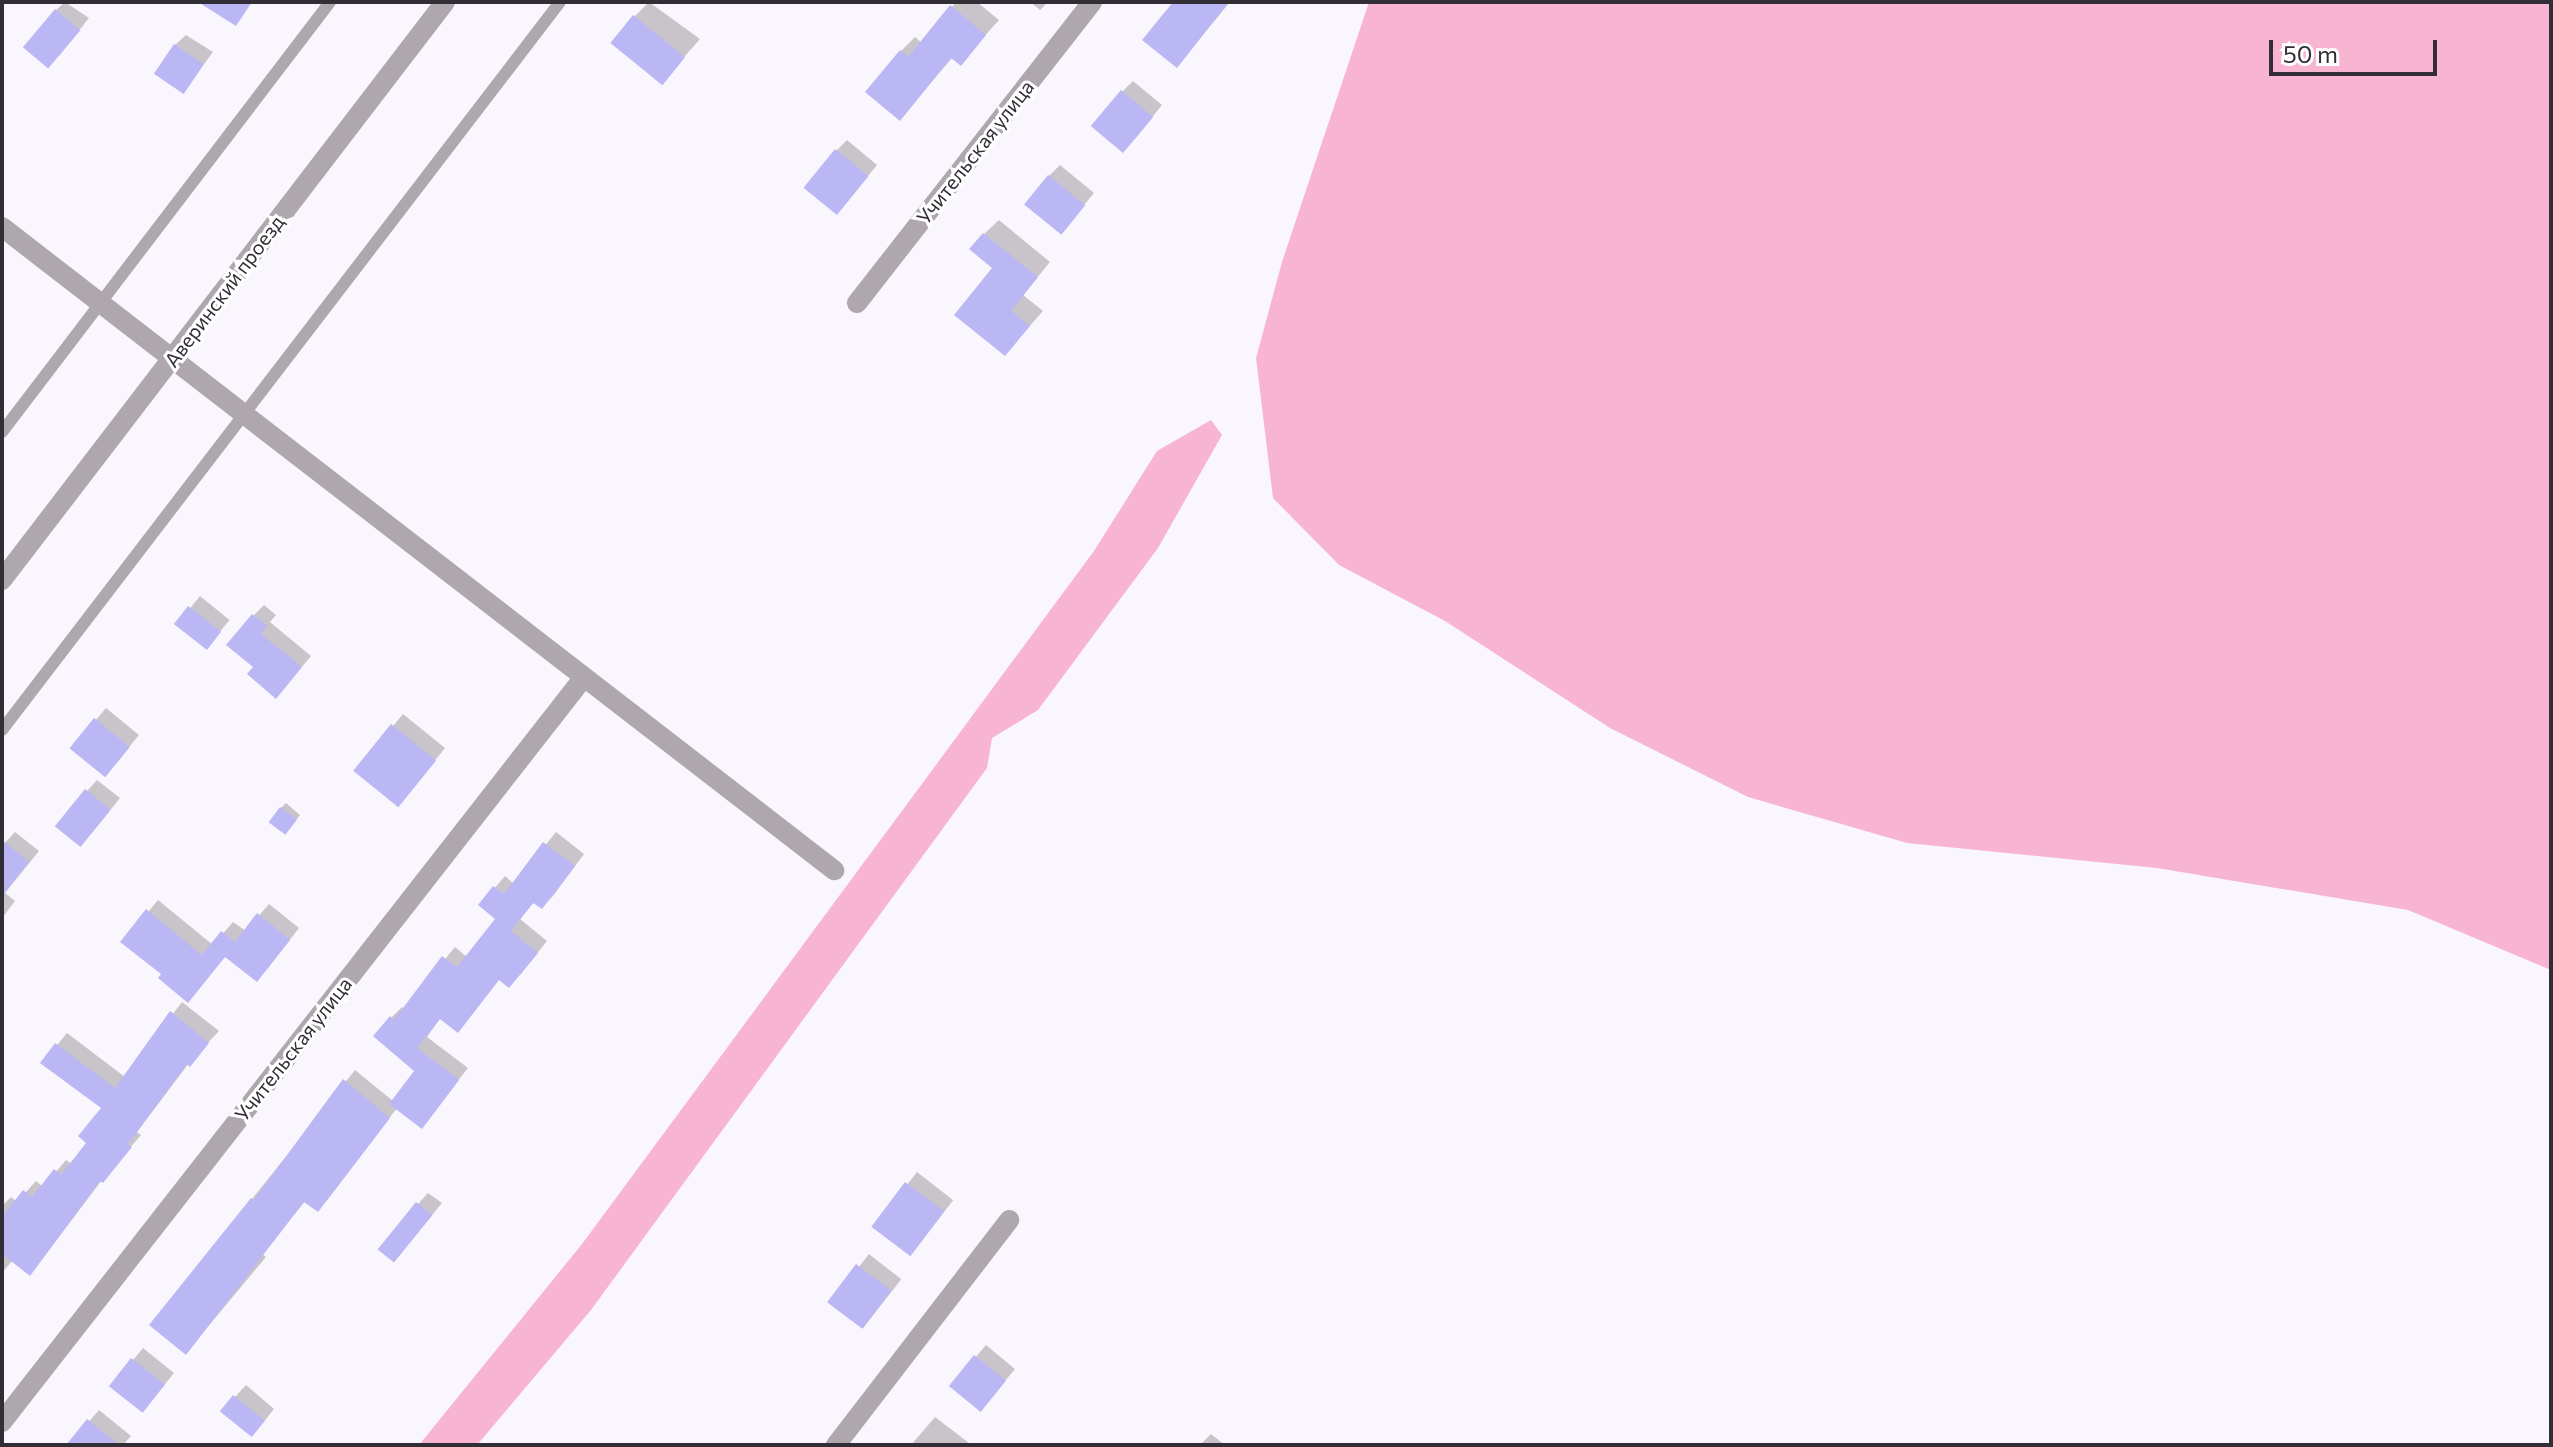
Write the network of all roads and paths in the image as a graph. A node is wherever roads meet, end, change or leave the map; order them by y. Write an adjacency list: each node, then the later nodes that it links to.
1 (330, 2): 7 (lane)
2 (445, 2): 8 (street, Аверинский проезд)
3 (560, 2): 9 (lane)
4 (1092, 2): 6 (street, Учительская улица)
5 (2, 227): 7 (street)
6 (857, 303)
7 (100, 304): 8 (street); 10 (lane)
8 (171, 360): 9 (street); 11 (street, Аверинский проезд)
9 (243, 415): 12 (street); 13 (lane)
10 (2, 432)
11 (2, 580)
12 (584, 677): 14 (street); 16 (street, Учительская улица)
13 (2, 730)
14 (834, 870)
15 (1009, 1220): 17 (street)
16 (2, 1422)
17 (836, 1445)

